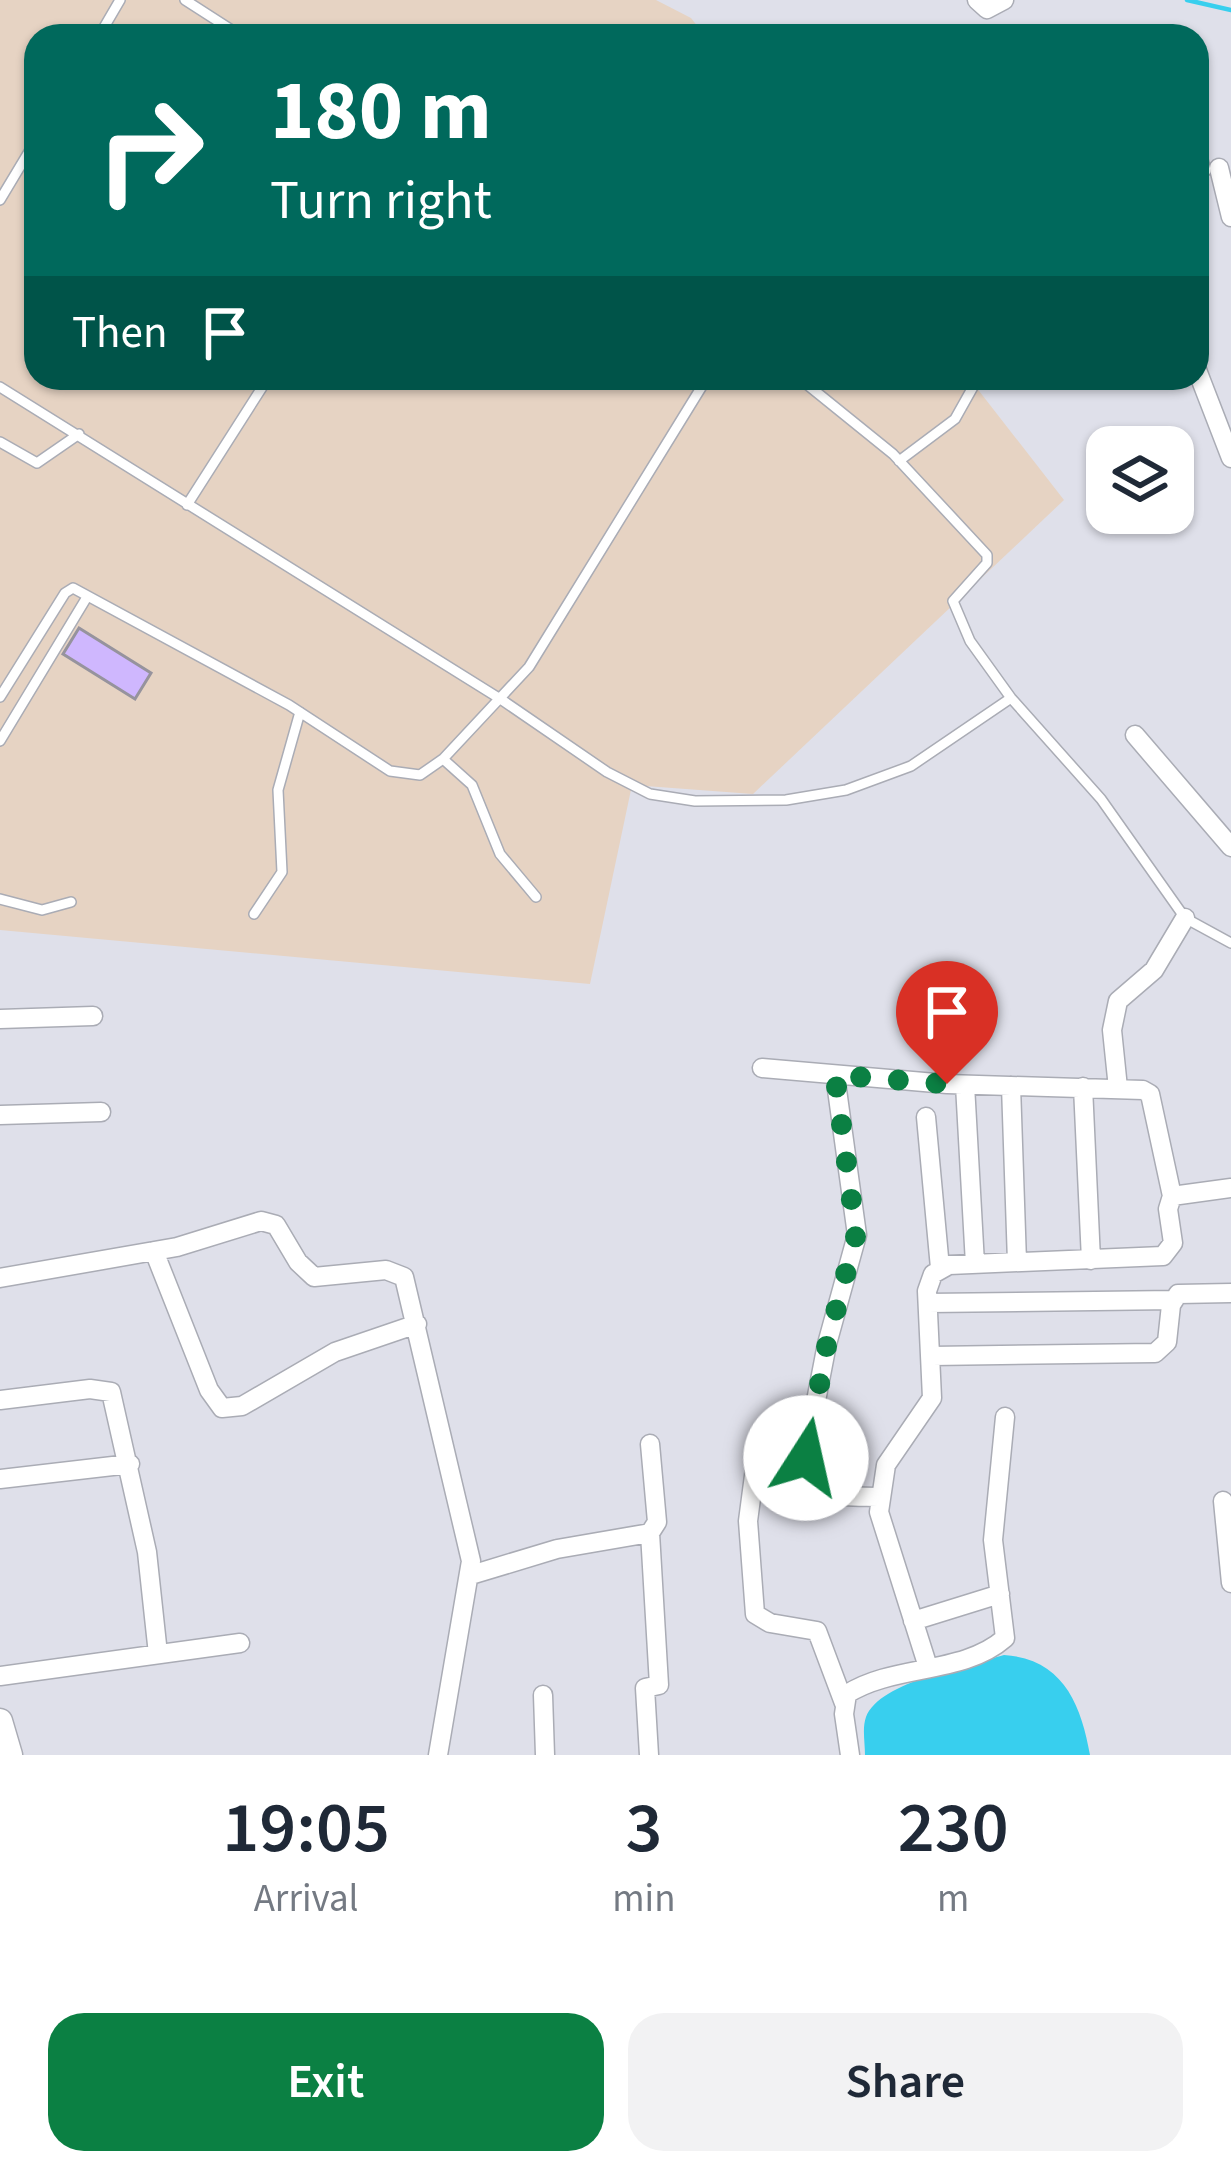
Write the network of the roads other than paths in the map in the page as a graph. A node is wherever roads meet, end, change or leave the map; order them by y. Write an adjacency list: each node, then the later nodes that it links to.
1 (185, 0): 4 (lane)
2 (977, 0): 3 (street)
3 (1004, 0)
4 (222, 24)
5 (24, 160): 7 (lane)
6 (1213, 169): 8 (street)
7 (0, 200)
8 (1231, 217)
9 (0, 387): 16 (lane)
10 (260, 390): 20 (lane)
11 (700, 390): 26 (lane)
12 (816, 390): 19 (lane)
13 (971, 390): 19 (lane)
14 (1206, 390): 15 (street)
15 (1226, 432): 18 (street)
16 (79, 434): 17 (lane); 20 (lane)
17 (0, 442)
18 (1231, 458)
19 (899, 461): 25 (lane)
20 (187, 505): 26 (lane)
21 (87, 596): 23 (lane); 27 (lane); 29 (lane)
22 (0, 664): 23 (lane)
23 (15, 674): 24 (lane)
24 (0, 698)
25 (1011, 698): 26 (lane); 36 (lane)
26 (502, 700): 30 (lane)
27 (300, 712): 30 (lane); 35 (lane)
28 (1135, 735): 31 (street)
29 (0, 742)
30 (443, 759): 32 (lane)
31 (1231, 848)
32 (536, 897)
33 (0, 899): 34 (lane)
34 (70, 902)
35 (254, 914)
36 (1185, 918): 37 (lane); 45 (street)
37 (1231, 943)
38 (93, 1016): 39 (street)
39 (0, 1019)
40 (762, 1068): 41 (street)
41 (835, 1075): 42 (street); 66 (street)
42 (964, 1085): 43 (street); 54 (street)
43 (1011, 1086): 44 (street); 53 (street)
44 (1083, 1087): 45 (street); 52 (street)
45 (1118, 1088): 50 (street)
46 (101, 1112): 47 (street)
47 (0, 1115)
48 (926, 1118): 55 (street)
49 (1231, 1188): 50 (street)
50 (1172, 1196): 52 (street)
51 (154, 1251): 56 (street); 60 (street); 60 (street)
52 (1091, 1260): 53 (street)
53 (1017, 1262): 54 (street)
54 (975, 1264): 55 (street)
55 (940, 1268): 59 (street)
56 (0, 1278)
57 (1231, 1293): 58 (street)
58 (1174, 1300): 59 (street); 61 (street)
59 (928, 1303): 61 (street)
60 (417, 1324): 71 (street)
61 (932, 1356): 68 (street)
62 (0, 1400): 65 (street)
63 (1005, 1417): 73 (street)
64 (650, 1444): 70 (street)
65 (130, 1464): 67 (street); 76 (street)
66 (794, 1474): 68 (street); 80 (street)
67 (0, 1480)
68 (880, 1497): 74 (street)
69 (1223, 1501): 72 (street)
70 (650, 1533): 71 (street); 85 (street)
71 (471, 1575): 83 (street)
72 (1231, 1583)
73 (1000, 1594): 74 (street); 77 (street)
74 (913, 1621): 77 (street)
75 (240, 1643): 76 (street)
76 (158, 1654): 78 (street)
77 (928, 1667): 80 (street)
78 (0, 1676)
79 (543, 1695): 84 (street)
80 (844, 1703): 86 (street)
81 (0, 1720): 82 (street)
82 (10, 1755)
83 (438, 1755)
84 (545, 1755)
85 (649, 1755)
86 (850, 1755)

